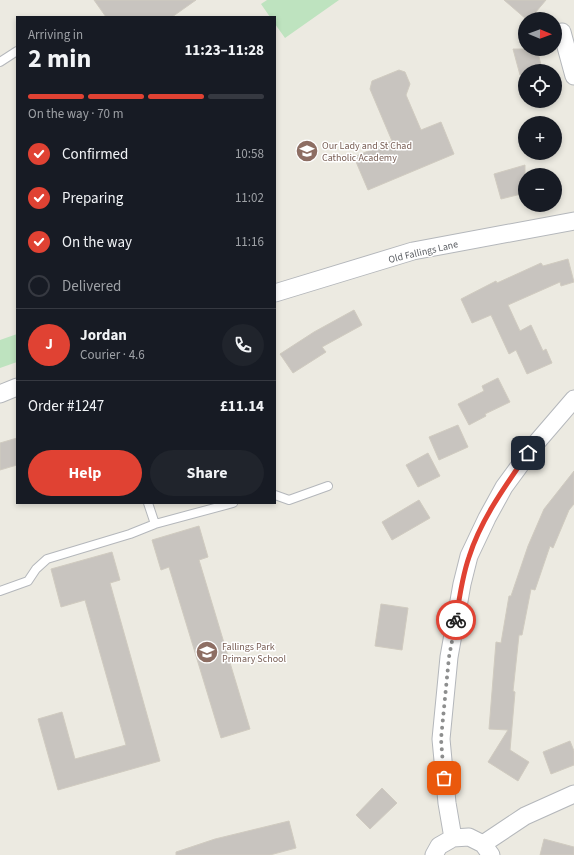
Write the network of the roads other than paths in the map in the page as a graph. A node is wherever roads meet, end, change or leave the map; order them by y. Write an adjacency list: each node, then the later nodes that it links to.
1 (562, 32): 4 (street)
2 (16, 52): 3 (lane)
3 (0, 62)
4 (574, 76)
5 (574, 221): 6 (street, Old Fallings Lane)
6 (276, 293)
7 (16, 387): 8 (street)
8 (0, 394)
9 (574, 399): 17 (street)
10 (328, 486): 11 (lane)
11 (276, 495)
12 (148, 504): 14 (lane)
13 (229, 504): 14 (lane)
14 (155, 524): 15 (lane)
15 (0, 590)
16 (574, 794): 18 (street)
17 (453, 838): 18 (street); 19 (street)
18 (487, 850)
19 (434, 855)

